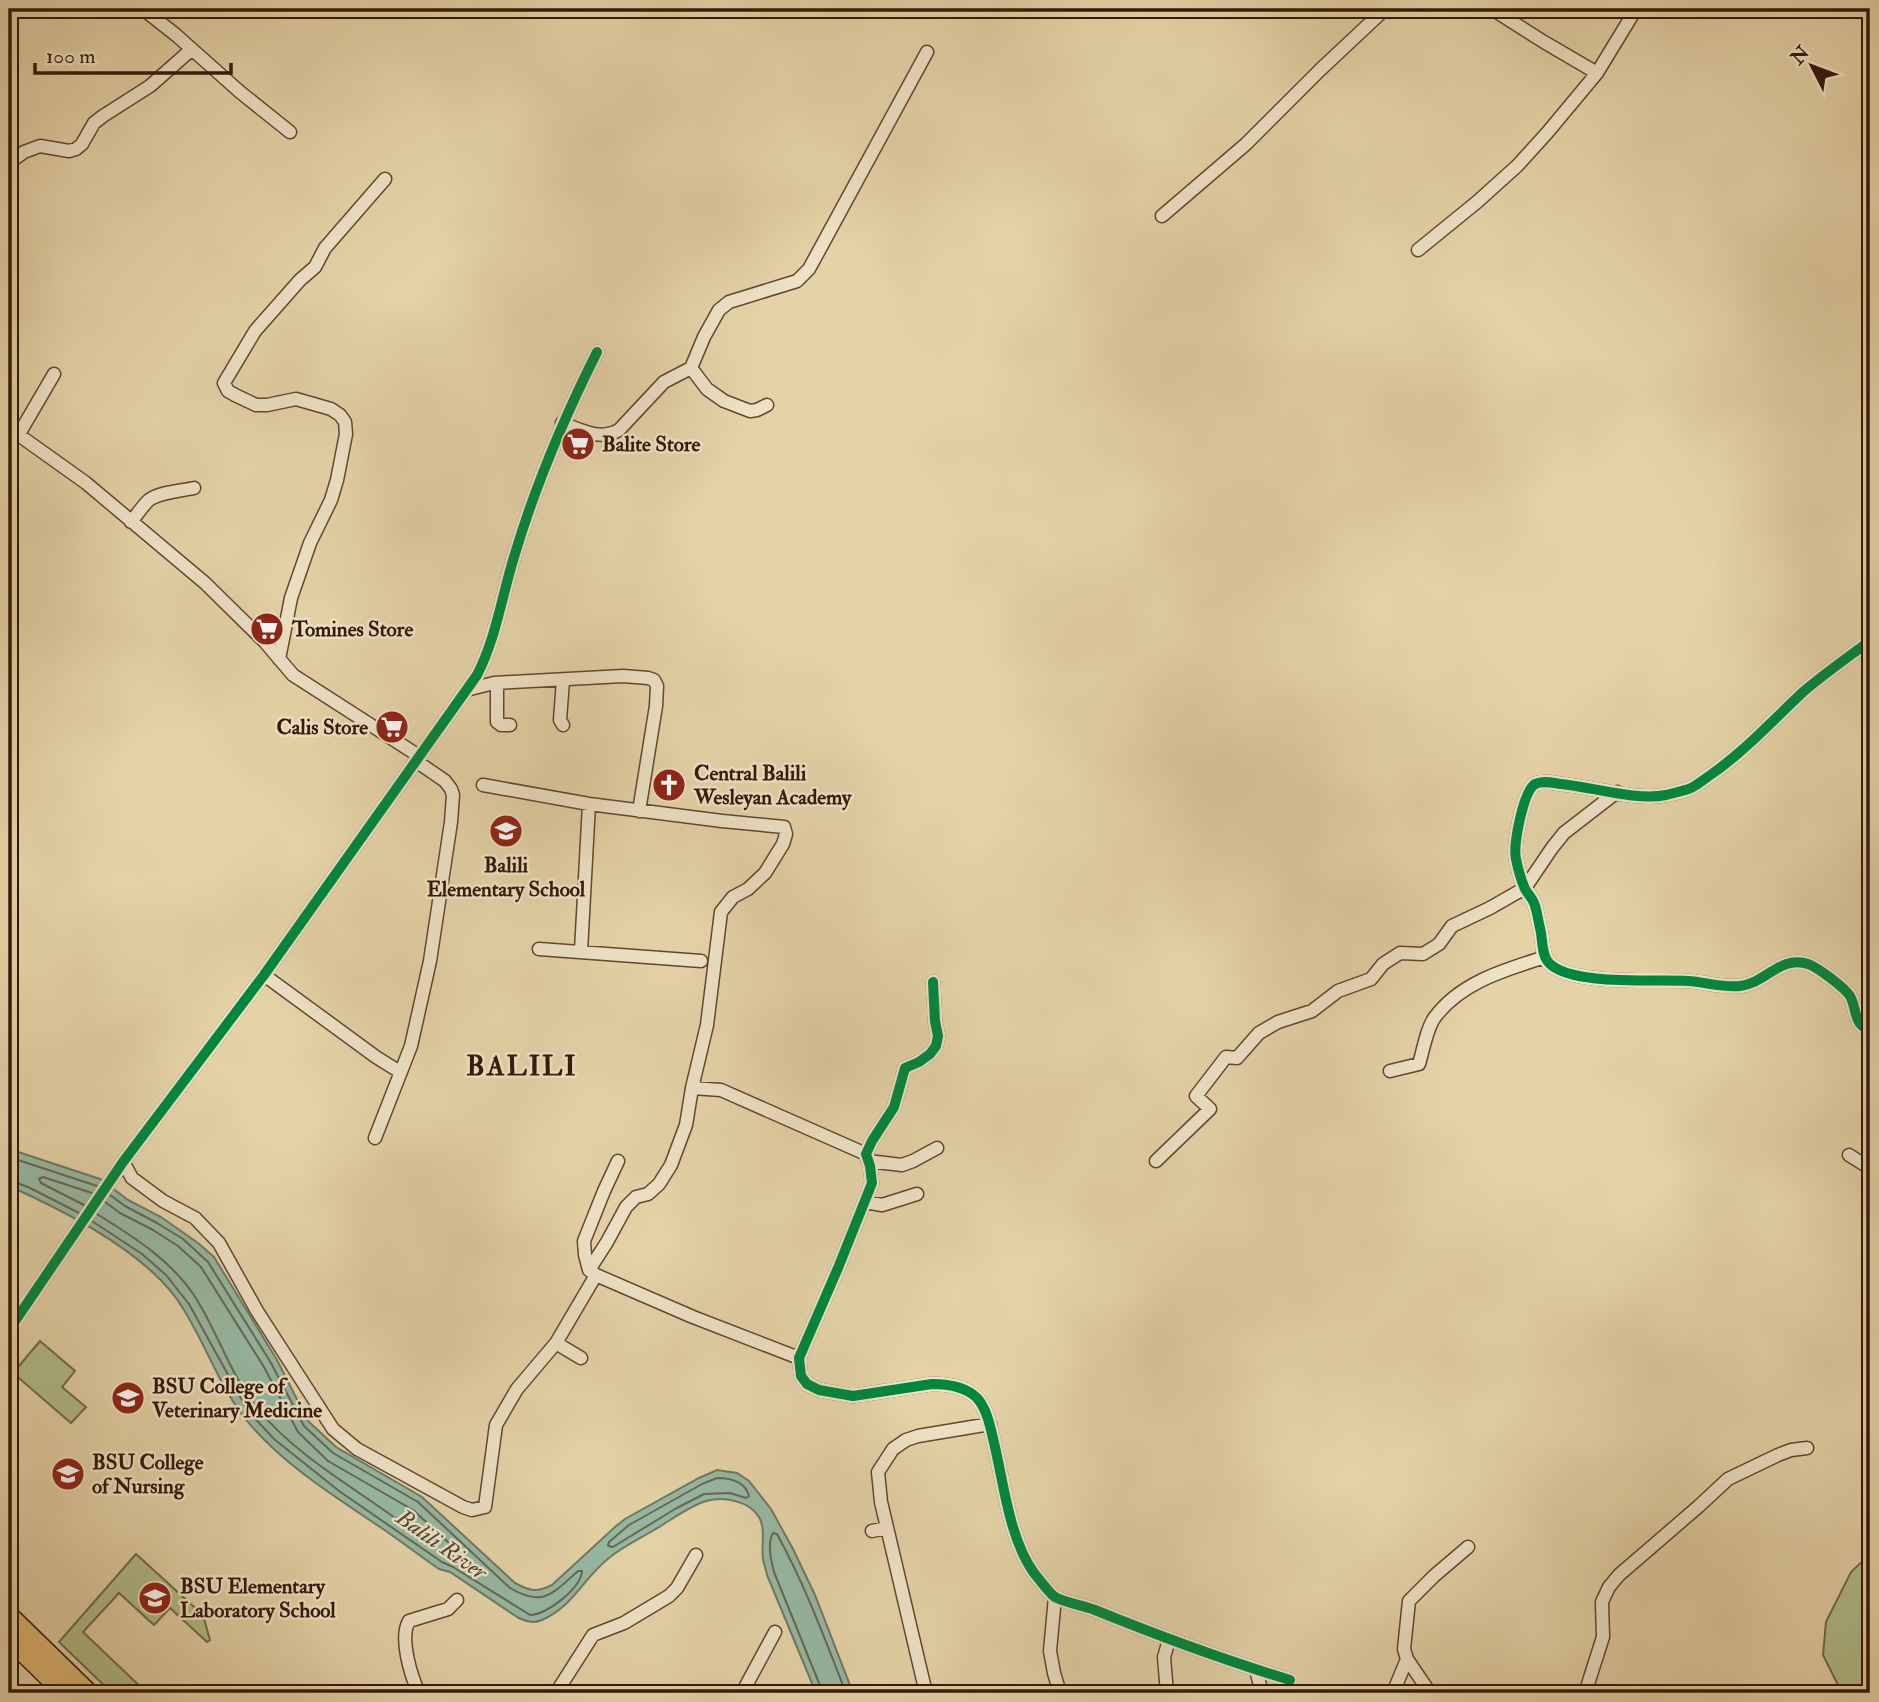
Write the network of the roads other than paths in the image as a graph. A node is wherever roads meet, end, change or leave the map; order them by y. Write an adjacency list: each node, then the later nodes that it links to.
1 (143, 9): 5 (street)
2 (1385, 9): 11 (street)
3 (1492, 9): 7 (street)
4 (1636, 9): 7 (street)
5 (192, 49): 8 (street); 9 (street)
6 (927, 52): 14 (street)
7 (1597, 73): 12 (street)
8 (290, 132)
9 (9, 163)
10 (385, 180): 22 (street)
11 (1162, 216)
12 (1418, 250)
13 (597, 352): 17 (street)
14 (691, 368): 16 (street); 17 (street)
15 (54, 374): 18 (street)
16 (766, 405)
17 (562, 423): 25 (street)
18 (14, 431): 20 (street)
19 (194, 488): 20 (street)
20 (131, 522): 22 (street)
21 (1870, 641): 30 (street)
22 (279, 659): 28 (street)
23 (563, 680): 24 (street); 26 (street); 32 (street)
24 (497, 683): 25 (street); 27 (street)
25 (466, 690): 28 (street)
26 (563, 725)
27 (510, 726)
28 (418, 759): 38 (street); 42 (street)
29 (483, 785): 31 (street)
30 (1617, 792): 33 (street); 33 (street)
31 (589, 804): 32 (street); 35 (street)
32 (639, 811): 43 (street)
33 (1525, 888): 36 (street); 49 (street)
34 (540, 949): 35 (street)
35 (581, 951): 37 (street)
36 (1545, 957): 40 (street); 41 (street)
37 (701, 961)
38 (264, 975): 42 (street); 51 (street)
39 (933, 982): 47 (street)
40 (1870, 1026)
41 (1390, 1071)
42 (400, 1072): 44 (street)
43 (692, 1088): 47 (street); 54 (street)
44 (375, 1138)
45 (937, 1149): 47 (street)
46 (1849, 1155): 50 (street)
47 (867, 1157): 53 (street)
48 (618, 1161): 54 (street)
49 (1156, 1161)
50 (1870, 1166)
51 (120, 1167): 55 (street); 56 (street)
52 (917, 1194): 53 (street)
53 (865, 1202): 58 (street)
54 (593, 1273): 56 (street); 58 (street)
55 (9, 1331)
56 (556, 1343): 57 (street)
57 (582, 1358)
58 (799, 1358): 59 (street)
59 (990, 1424): 61 (street); 65 (street)
60 (1807, 1448): 85 (street)
61 (887, 1528): 62 (street); 79 (street)
62 (872, 1531)
63 (1468, 1547): 71 (street)
64 (696, 1555): 77 (street)
65 (1055, 1597): 70 (street); 80 (street)
66 (457, 1600): 76 (street)
67 (9, 1616): 75 (highway)
68 (775, 1632): 78 (street)
69 (9, 1638): 74 (highway)
70 (1169, 1640): 72 (street); 81 (street)
71 (1407, 1659): 83 (street); 84 (street)
72 (1256, 1670): 73 (street); 82 (street)
73 (1290, 1681)
74 (65, 1693)
75 (88, 1693)
76 (419, 1693)
77 (556, 1693)
78 (742, 1693)
79 (926, 1693)
80 (1060, 1693)
81 (1167, 1693)
82 (1262, 1693)
83 (1393, 1693)
84 (1430, 1693)
85 (1588, 1693)

